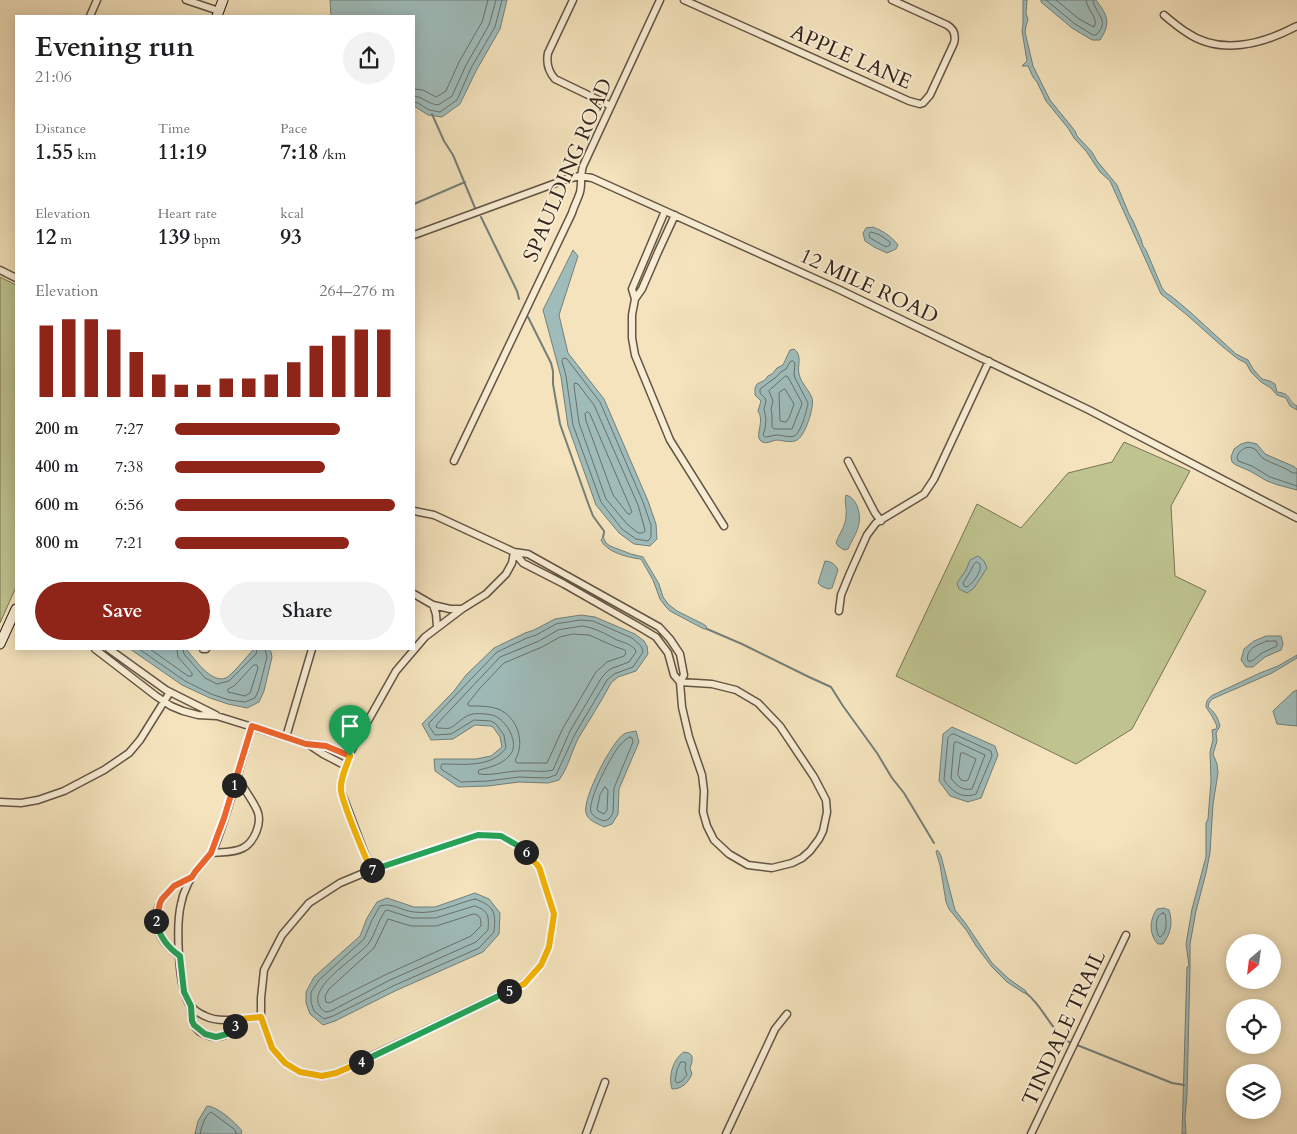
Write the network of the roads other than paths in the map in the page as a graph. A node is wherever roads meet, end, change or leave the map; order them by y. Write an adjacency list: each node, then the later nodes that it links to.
1 (97, 0): 9 (street)
2 (186, 0): 8 (street)
3 (223, 0): 8 (street)
4 (573, 0): 12 (street)
5 (660, 0): 12 (street, SPAULDING ROAD)
6 (684, 0): 7 (street, APPLE LANE)
7 (892, 0)
8 (218, 14)
9 (90, 15)
10 (1164, 15): 11 (street)
11 (1297, 26)
12 (611, 106): 13 (street, SPAULDING ROAD)
13 (580, 176): 14 (street, 12 MILE ROAD); 16 (street); 23 (street, SPAULDING ROAD)
14 (665, 211): 15 (street, 12 MILE ROAD); 17 (street)
15 (675, 215): 18 (street); 22 (street, 12 MILE ROAD)
16 (415, 236)
17 (649, 249): 18 (street); 21 (street)
18 (658, 252): 21 (street)
19 (0, 270): 20 (street)
20 (15, 278)
21 (635, 299): 28 (street)
22 (989, 361): 26 (street, 12 MILE ROAD); 27 (street)
23 (454, 461)
24 (848, 461): 27 (street)
25 (415, 510): 29 (street)
26 (1297, 518)
27 (881, 521): 34 (street)
28 (724, 526)
29 (514, 552): 32 (street); 42 (street); 42 (street)
30 (415, 595): 31 (street)
31 (433, 605): 32 (street); 35 (street)
32 (462, 609): 35 (street)
33 (15, 610): 36 (street)
34 (839, 611)
35 (437, 627): 37 (street)
36 (0, 644)
37 (415, 649)
38 (96, 650): 44 (street)
39 (110, 650): 43 (street)
40 (312, 650): 47 (street)
41 (414, 650): 49 (street)
42 (680, 682): 42 (street)
43 (170, 692): 44 (street); 45 (street)
44 (164, 701): 45 (street); 52 (street)
45 (217, 716): 46 (street)
46 (252, 726): 47 (street); 51 (street)
47 (286, 737): 48 (street)
48 (306, 744): 49 (street); 50 (street)
49 (350, 756): 50 (street)
50 (346, 766): 54 (street)
51 (237, 776): 53 (street); 53 (street)
52 (0, 802)
53 (211, 853): 55 (street)
54 (371, 870): 60 (street); 60 (street)
55 (192, 877): 57 (street); 57 (street)
56 (1126, 935): 65 (street, TINDALE TRAIL)
57 (180, 956): 58 (street)
58 (191, 1006): 61 (street); 61 (street)
59 (786, 1014): 64 (street)
60 (261, 1017): 61 (street)
61 (240, 1019)
62 (605, 1082): 63 (street)
63 (586, 1134)
64 (726, 1134)
65 (1031, 1134)

